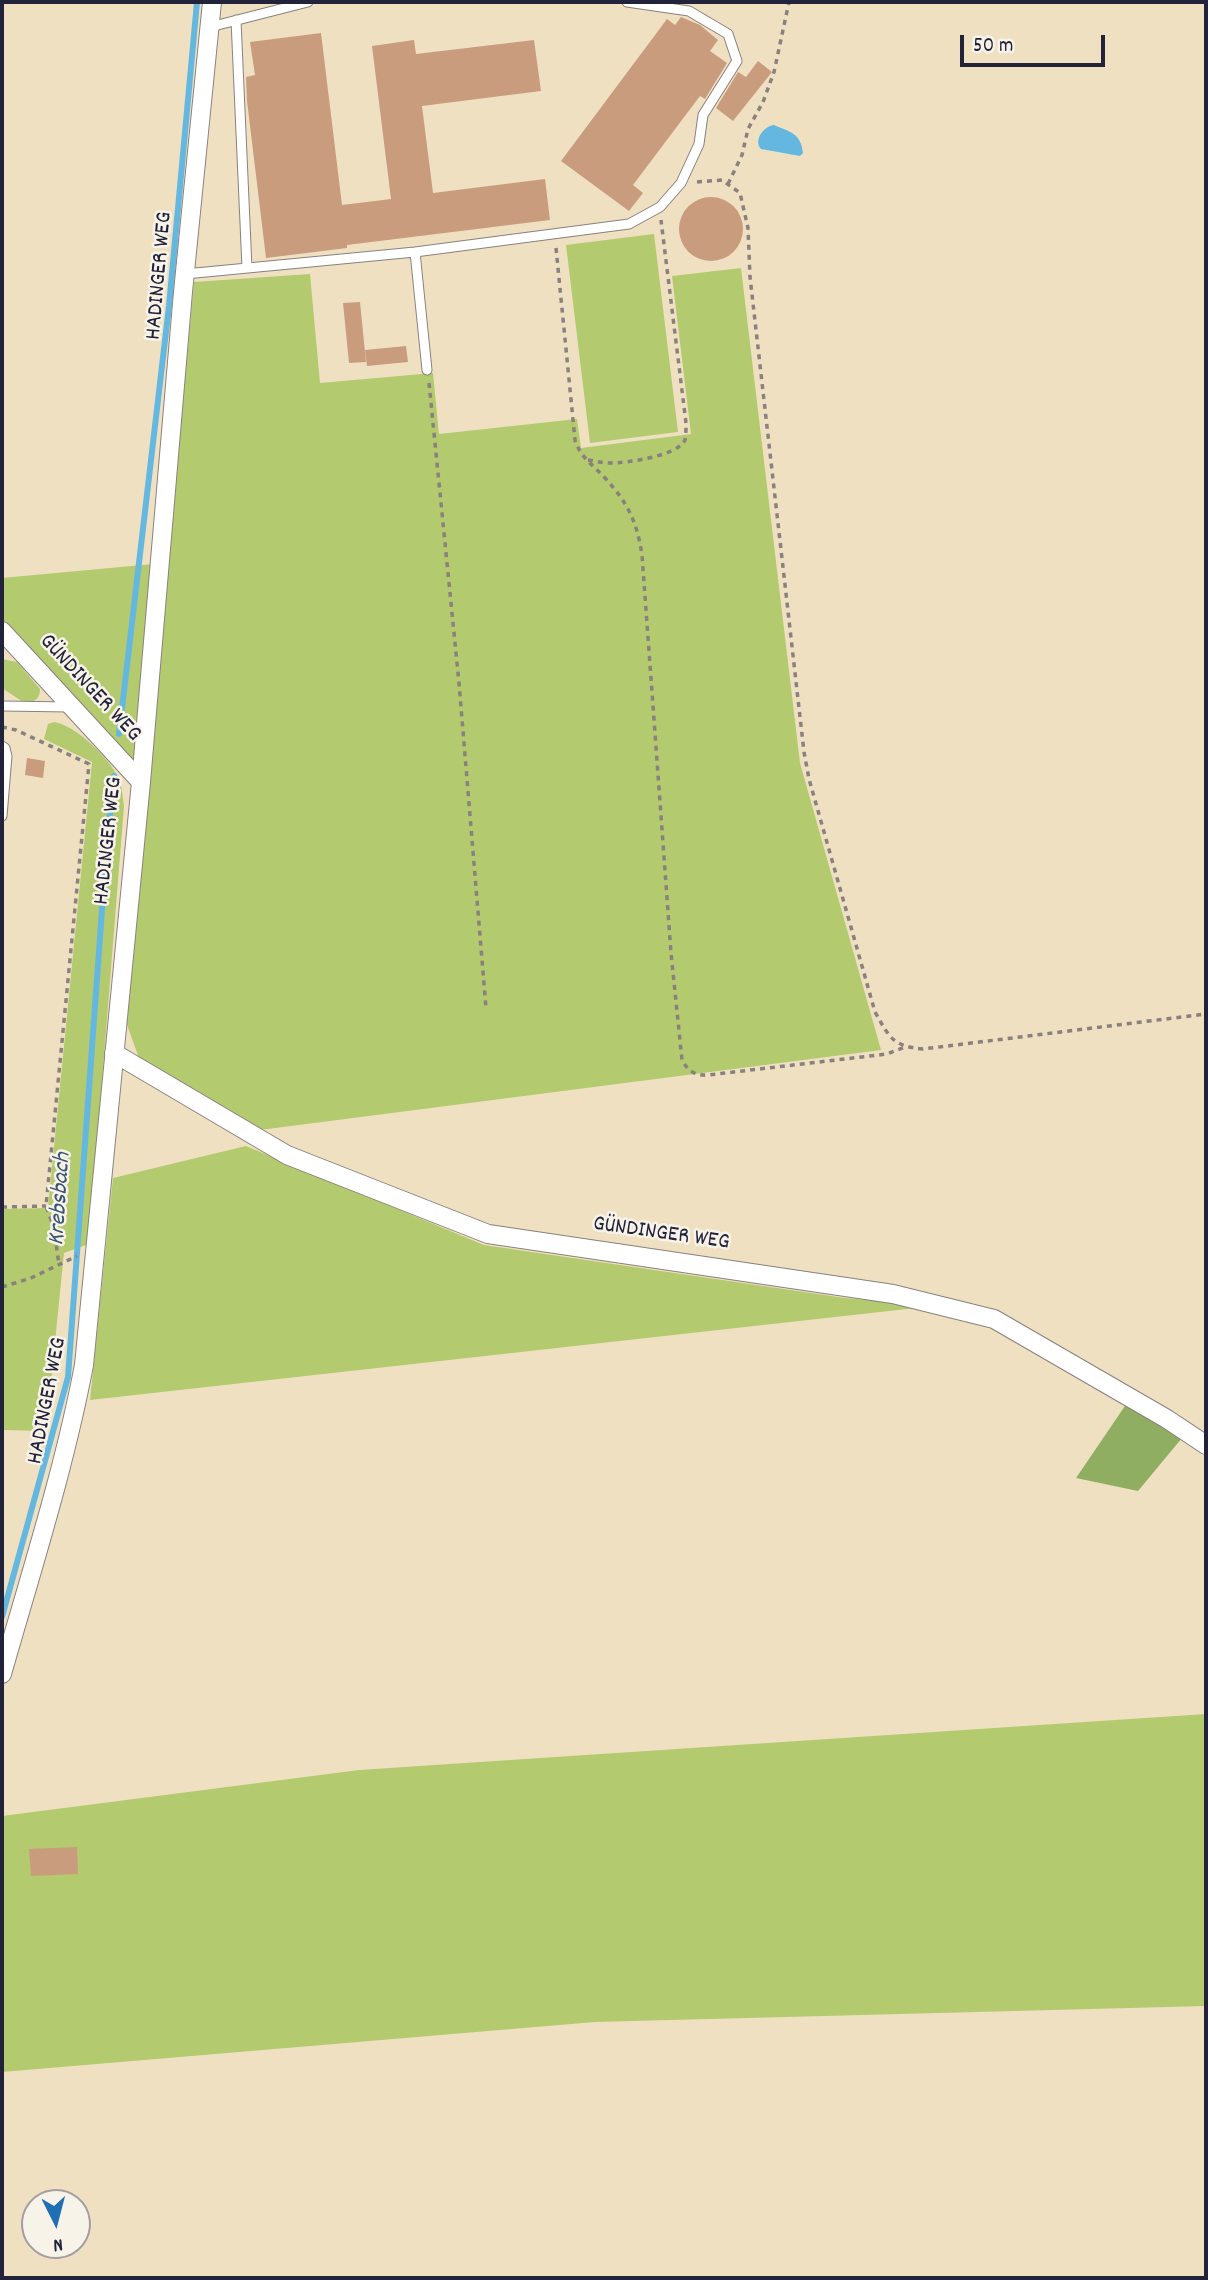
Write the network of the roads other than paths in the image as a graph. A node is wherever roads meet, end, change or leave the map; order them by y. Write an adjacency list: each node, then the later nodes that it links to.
1 (212, 2): 5 (street, HADINGER WEG)
2 (308, 2): 4 (lane)
3 (627, 2): 6 (lane)
4 (236, 20): 5 (lane); 7 (lane)
5 (209, 27): 8 (street, HADINGER WEG)
6 (415, 252): 7 (lane); 9 (lane)
7 (247, 268): 8 (lane)
8 (185, 274): 14 (street, HADINGER WEG)
9 (427, 370)
10 (2, 631): 12 (street, GÜNDINGER WEG)
11 (2, 706): 12 (lane)
12 (72, 707): 14 (street, GÜNDINGER WEG)
13 (2, 746): 15 (lane)
14 (141, 782): 16 (street, HADINGER WEG)
15 (2, 816)
16 (114, 1054): 17 (street, GÜNDINGER WEG); 18 (street, HADINGER WEG)
17 (1206, 1445)
18 (2, 1674)

